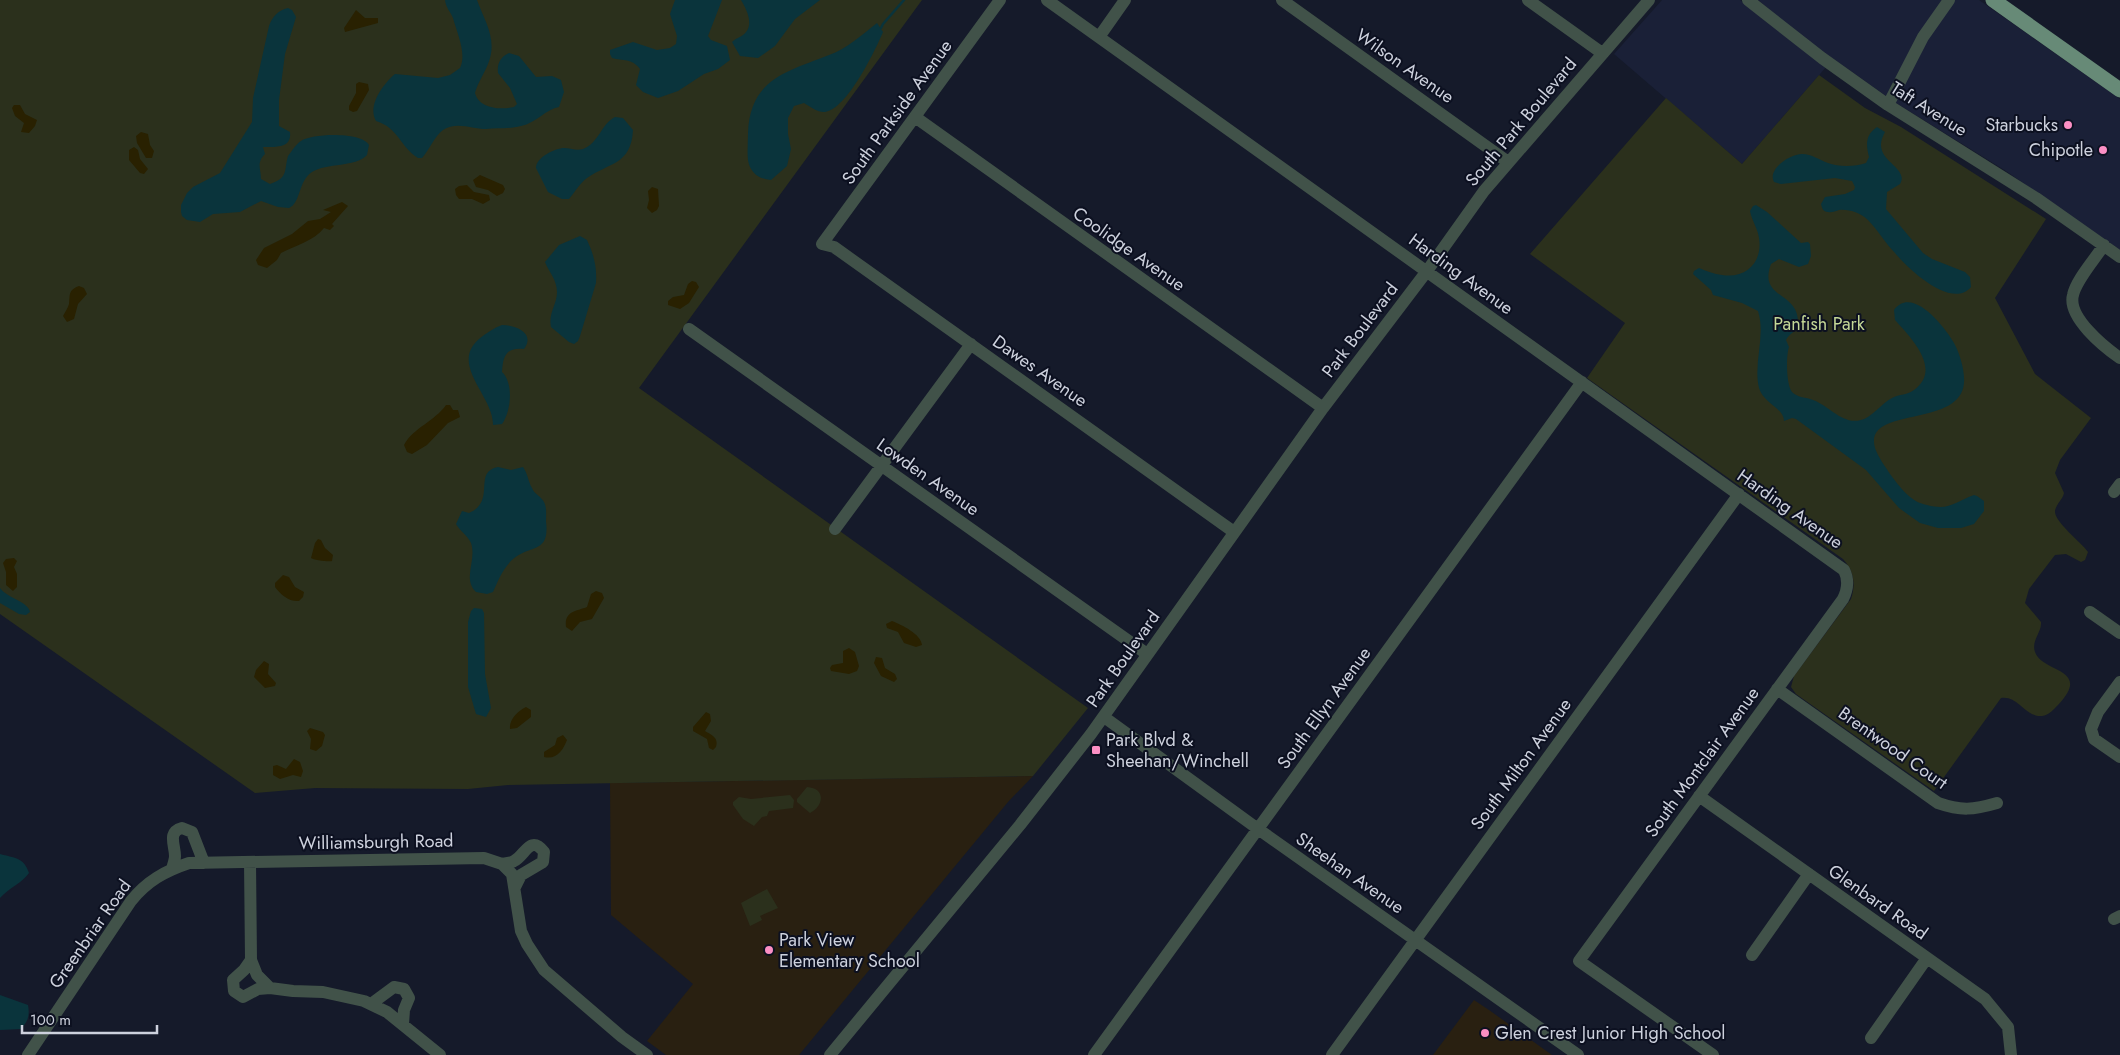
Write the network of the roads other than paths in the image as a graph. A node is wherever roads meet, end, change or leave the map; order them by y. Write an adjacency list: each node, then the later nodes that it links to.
1 (1000, 0): 14 (street, South Parkside Avenue)
2 (1047, 0): 10 (street, Harding Avenue)
3 (1125, 0): 10 (street)
4 (1282, 0): 15 (street, Wilson Avenue)
5 (1528, 0): 11 (street)
6 (1649, 0): 11 (street, South Park Boulevard)
7 (1748, 0): 13 (street, Taft Avenue)
8 (1949, 0): 13 (street)
9 (1993, 0): 12 (main road)
10 (1099, 37): 19 (street, Harding Avenue)
11 (1602, 53): 15 (street, South Park Boulevard)
12 (2120, 90)
13 (1888, 105): 17 (street, Taft Avenue)
14 (914, 118): 16 (street, South Parkside Avenue); 24 (street, Coolidge Avenue)
15 (1508, 162): 19 (street, South Park Boulevard)
16 (822, 244): 21 (street, Dawes Avenue)
17 (2104, 245): 18 (street, Taft Avenue); 22 (street)
18 (2120, 257)
19 (1427, 271): 23 (street, Harding Avenue); 24 (street, Park Boulevard)
20 (689, 329): 25 (street, Lowden Avenue)
21 (971, 344): 25 (street); 28 (street, Dawes Avenue)
22 (2120, 358)
23 (1582, 382): 26 (street, Harding Avenue); 39 (street, South Ellyn Avenue)
24 (1323, 408): 28 (street, Park Boulevard)
25 (882, 466): 27 (street); 32 (street, Lowden Avenue)
26 (1739, 494): 29 (street, Harding Avenue); 46 (street, South Milton Avenue)
27 (835, 529)
28 (1234, 532): 32 (street, Park Boulevard)
29 (1848, 581): 34 (street, South Montclair Avenue)
30 (2090, 612): 31 (street)
31 (2120, 634)
32 (1147, 654): 35 (street, Park Boulevard)
33 (2120, 682): 36 (street)
34 (1777, 689): 37 (street, South Montclair Avenue); 38 (street, Brentwood Court)
35 (1104, 717): 39 (street, Sheehan Avenue); 57 (street, Park Boulevard)
36 (2120, 757)
37 (1699, 796): 44 (street, Glenbard Road); 61 (street, South Montclair Avenue)
38 (1997, 803)
39 (1258, 829): 46 (street, Sheehan Avenue); 58 (street, South Ellyn Avenue)
40 (250, 862): 41 (street, Greenbriar Road); 42 (street, Williamsburgh Road); 49 (street)
41 (204, 863): 43 (street, Greenbriar Road); 43 (street)
42 (502, 864): 45 (street); 45 (street)
43 (172, 869): 55 (street, Greenbriar Road)
44 (1809, 874): 47 (street); 48 (street, Glenbard Road)
45 (515, 887): 54 (street)
46 (1415, 940): 59 (street, South Milton Avenue); 60 (street, Sheehan Avenue)
47 (1752, 955)
48 (1927, 958): 53 (street); 62 (street, Glenbard Road)
49 (251, 960): 50 (street); 50 (street)
50 (270, 988): 51 (street)
51 (371, 1004): 52 (street); 52 (street)
52 (403, 1024): 56 (street)
53 (1871, 1038)
54 (642, 1053)
55 (28, 1055)
56 (440, 1055)
57 (830, 1055)
58 (1094, 1055)
59 (1332, 1055)
60 (1578, 1055)
61 (1713, 1055)
62 (2011, 1055)

